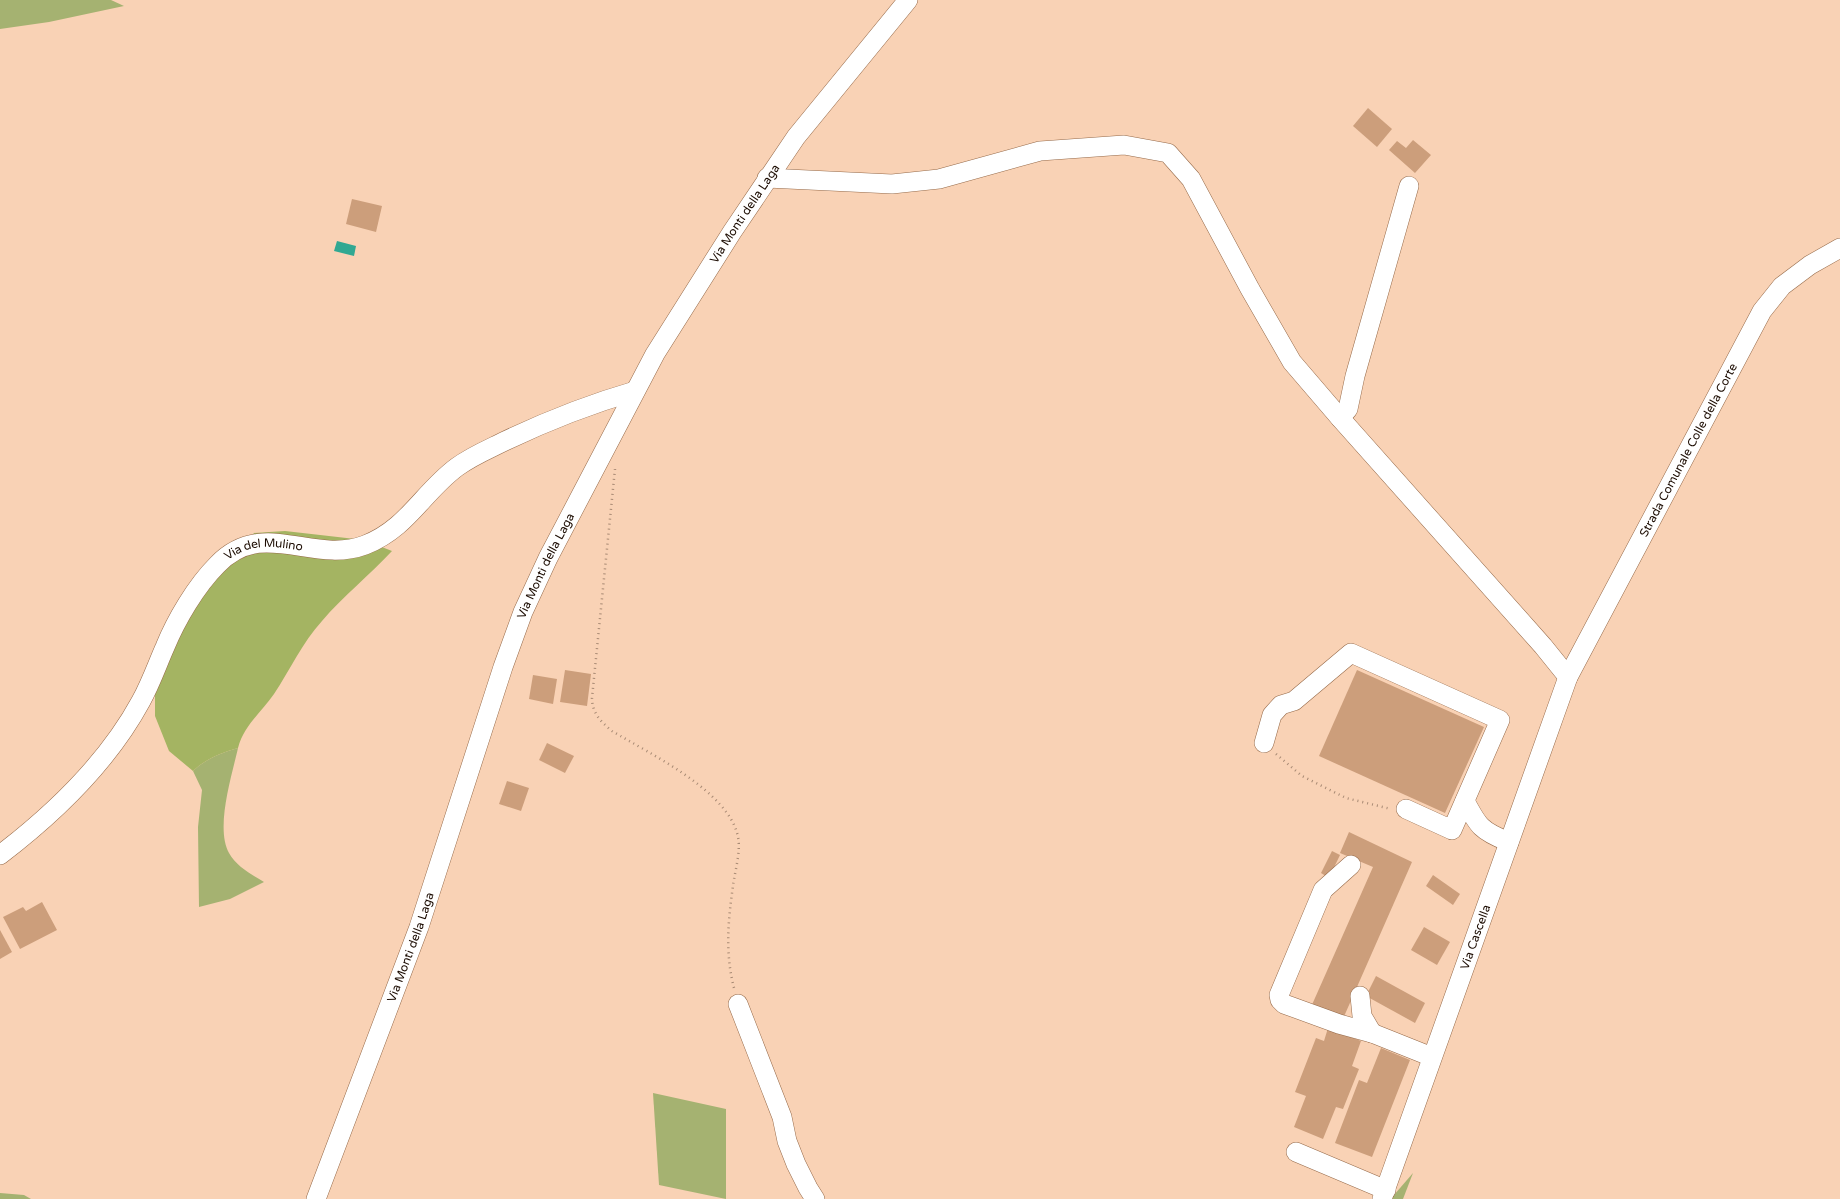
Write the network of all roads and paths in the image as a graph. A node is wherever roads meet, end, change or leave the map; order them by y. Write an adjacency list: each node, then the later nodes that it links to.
1 (908, 0): 2 (street, Via Monti della Laga)
2 (767, 178): 5 (street, Via Monti della Laga); 6 (street)
3 (1409, 186): 6 (street)
4 (1840, 248): 8 (street, Strada Comunale Colle della Corte)
5 (635, 390): 13 (street, Via del Mulino); 21 (street, Via Monti della Laga)
6 (1340, 418): 8 (street)
7 (615, 467): 16 (path)
8 (1568, 677): 12 (street, Via Cascella)
9 (1264, 743): 10 (street); 11 (path)
10 (1465, 801): 11 (street); 12 (street)
11 (1406, 809)
12 (1509, 842): 18 (street, Via Cascella)
13 (0, 856)
14 (1351, 865): 17 (street)
15 (1360, 996): 17 (street)
16 (738, 1004): 22 (street)
17 (1372, 1033): 18 (street)
18 (1432, 1057): 20 (street, Via Cascella)
19 (1296, 1152): 20 (street)
20 (1384, 1195)
21 (316, 1199)
22 (816, 1199)

